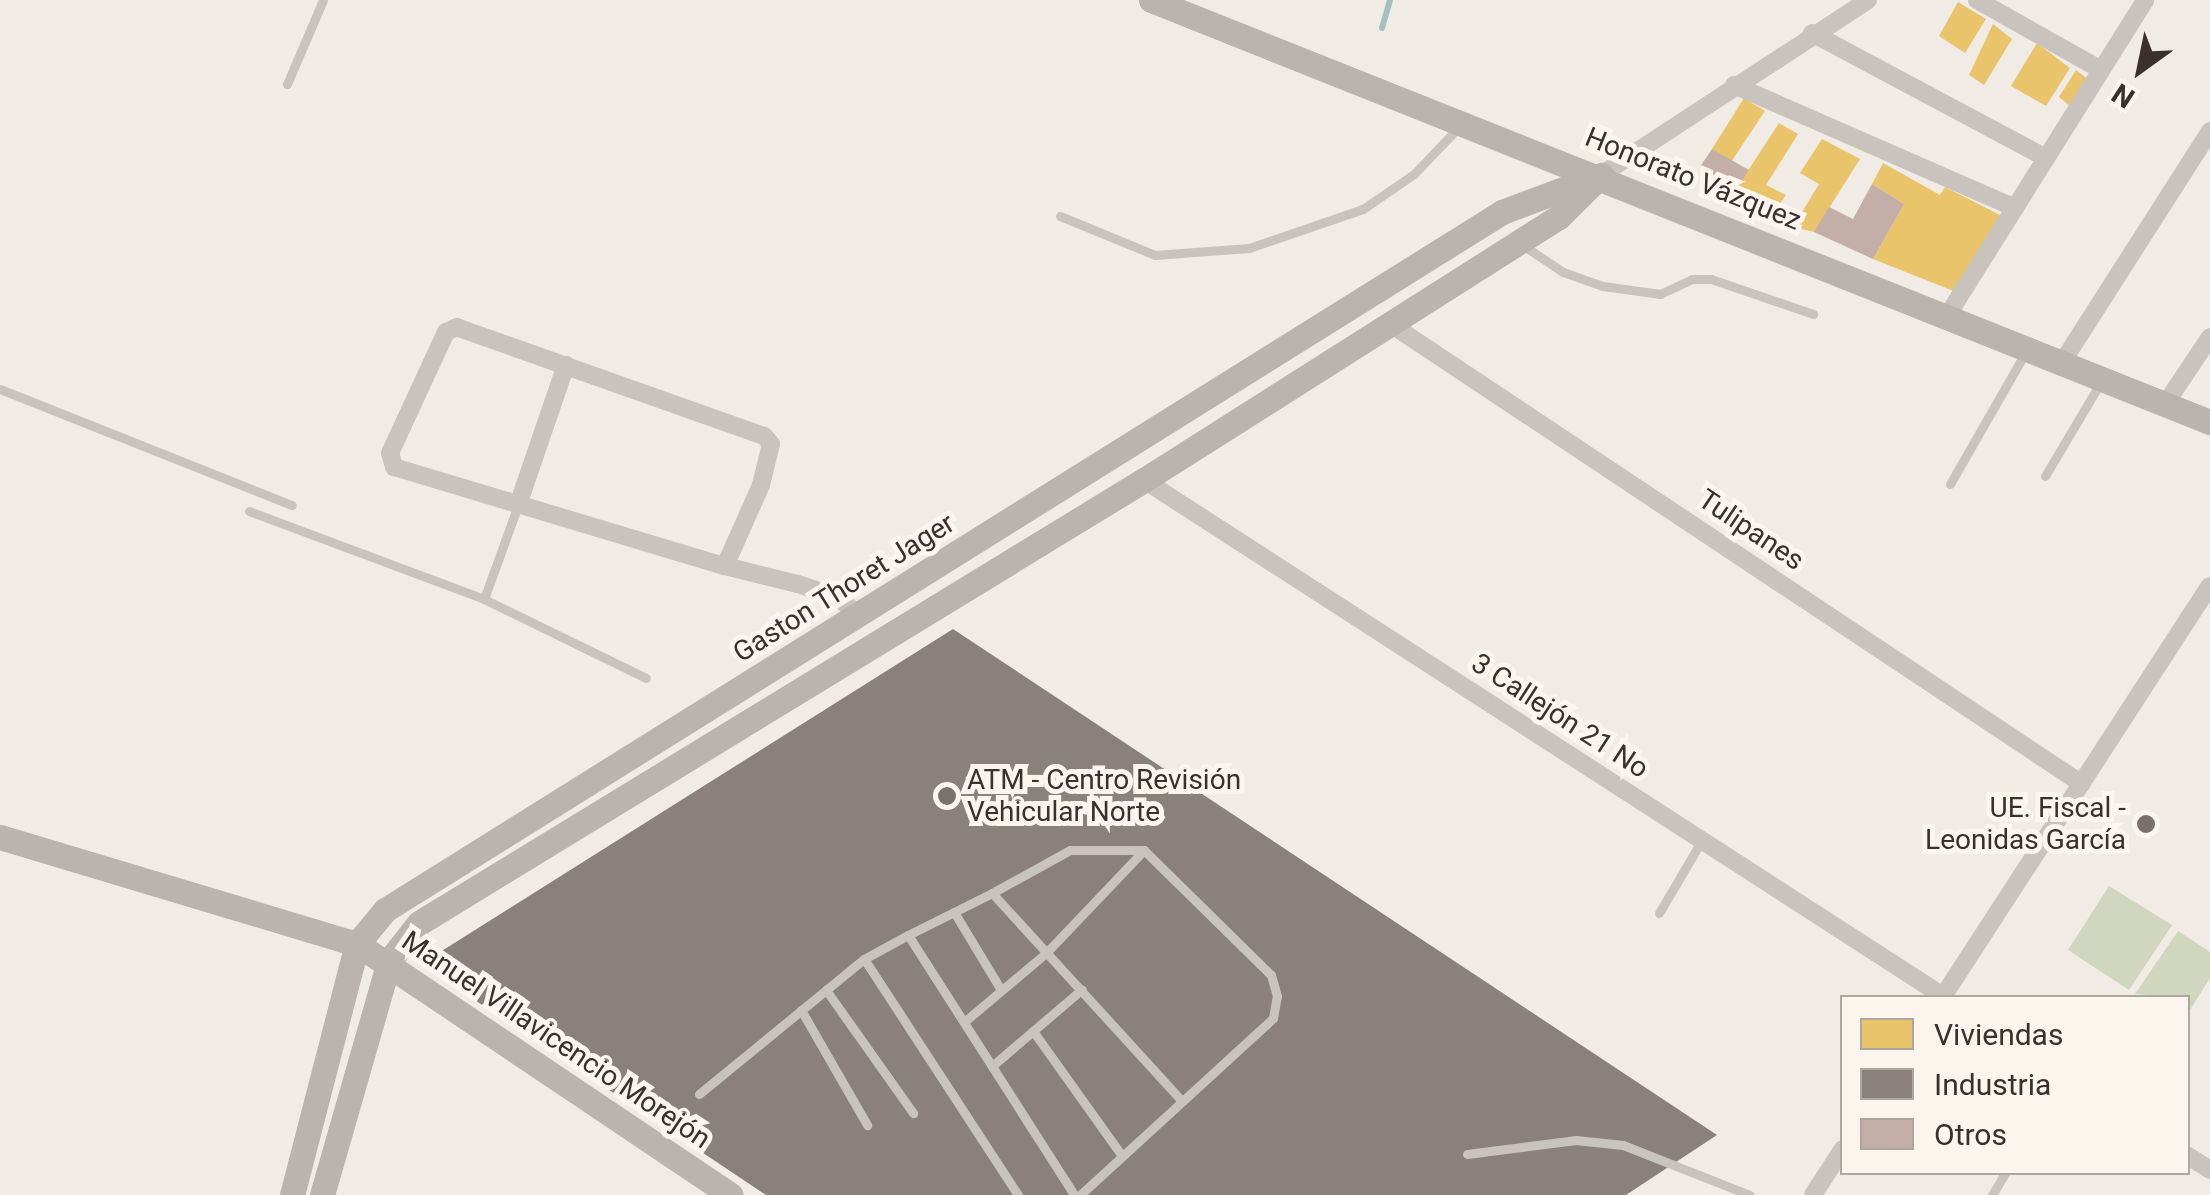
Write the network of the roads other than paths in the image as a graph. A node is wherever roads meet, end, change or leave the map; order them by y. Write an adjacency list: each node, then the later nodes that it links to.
1 (323, 0): 8 (lane)
2 (1151, 0): 10 (street, Honorato Vázquez)
3 (1868, 0): 6 (street, Gaston Thoret Jager)
4 (1977, 0): 7 (street)
5 (2145, 0): 7 (street)
6 (1812, 33): 9 (street, Gaston Thoret Jager); 12 (street)
7 (2101, 70): 12 (street)
8 (288, 84)
9 (1734, 85): 13 (street, Gaston Thoret Jager); 14 (street)
10 (1464, 122): 13 (street, Honorato Vázquez); 15 (lane)
11 (2210, 131): 22 (street)
12 (2046, 158): 14 (street)
13 (1601, 175): 16 (street, Gaston Thoret Jager); 17 (street, Honorato Vázquez); 37 (street, Gaston Thoret Jager)
14 (2015, 208): 17 (street)
15 (1060, 216)
16 (1518, 242): 18 (lane); 19 (street, Gaston Thoret Jager)
17 (1949, 313): 21 (street, Honorato Vázquez)
18 (1813, 314)
19 (1389, 322): 29 (street, Gaston Thoret Jager); 39 (street, Tulipanes)
20 (2210, 336): 26 (street)
21 (2029, 346): 22 (street, Honorato Vázquez); 30 (lane)
22 (2063, 361): 24 (street, Honorato Vázquez)
23 (566, 365): 31 (street); 31 (street); 34 (street)
24 (2103, 378): 26 (street, Honorato Vázquez); 28 (lane)
25 (0, 389): 32 (lane)
26 (2166, 404): 27 (street, Honorato Vázquez)
27 (2210, 422)
28 (2044, 476)
29 (1144, 480): 41 (street, 3 Callejón 21 No); 50 (street, Gaston Thoret Jager)
30 (1950, 484)
31 (519, 502): 34 (street); 36 (lane)
32 (292, 505)
33 (250, 510): 36 (lane)
34 (725, 566): 37 (street)
35 (2210, 586): 39 (street)
36 (484, 599): 38 (lane)
37 (858, 615): 47 (street, Gaston Thoret Jager)
38 (646, 678)
39 (2082, 784): 55 (street)
40 (0, 837): 47 (street, Manuel Villavicencio Morejón)
41 (1702, 840): 45 (lane); 54 (street, 3 Callejón 21 No)
42 (1144, 850): 43 (lane); 48 (lane); 61 (lane)
43 (992, 893): 44 (lane); 48 (lane)
44 (954, 912): 46 (lane); 53 (lane)
45 (1659, 913)
46 (908, 935): 49 (lane); 57 (lane)
47 (356, 944): 50 (street, Manuel Villavicencio Morejón); 67 (street)
48 (1046, 954): 51 (lane); 53 (lane)
49 (864, 959): 52 (lane); 70 (lane)
50 (390, 961): 68 (street, Gaston Thoret Jager); 69 (street, Manuel Villavicencio Morejón)
51 (1082, 989): 58 (lane); 61 (lane)
52 (826, 990): 56 (lane); 62 (lane)
53 (1001, 990): 57 (lane)
54 (1941, 995)
55 (1945, 995)
56 (801, 1010): 60 (lane); 63 (lane)
57 (964, 1022): 59 (lane)
58 (1033, 1032): 59 (lane); 66 (lane)
59 (992, 1066): 71 (lane)
60 (699, 1094)
61 (1182, 1101): 66 (lane)
62 (913, 1113)
63 (867, 1125)
64 (1840, 1153): 73 (street)
65 (1467, 1154): 72 (lane)
66 (1122, 1156): 71 (lane)
67 (292, 1195)
68 (322, 1195)
69 (731, 1195)
70 (1018, 1195)
71 (1077, 1195)
72 (1750, 1195)
73 (1814, 1195)

